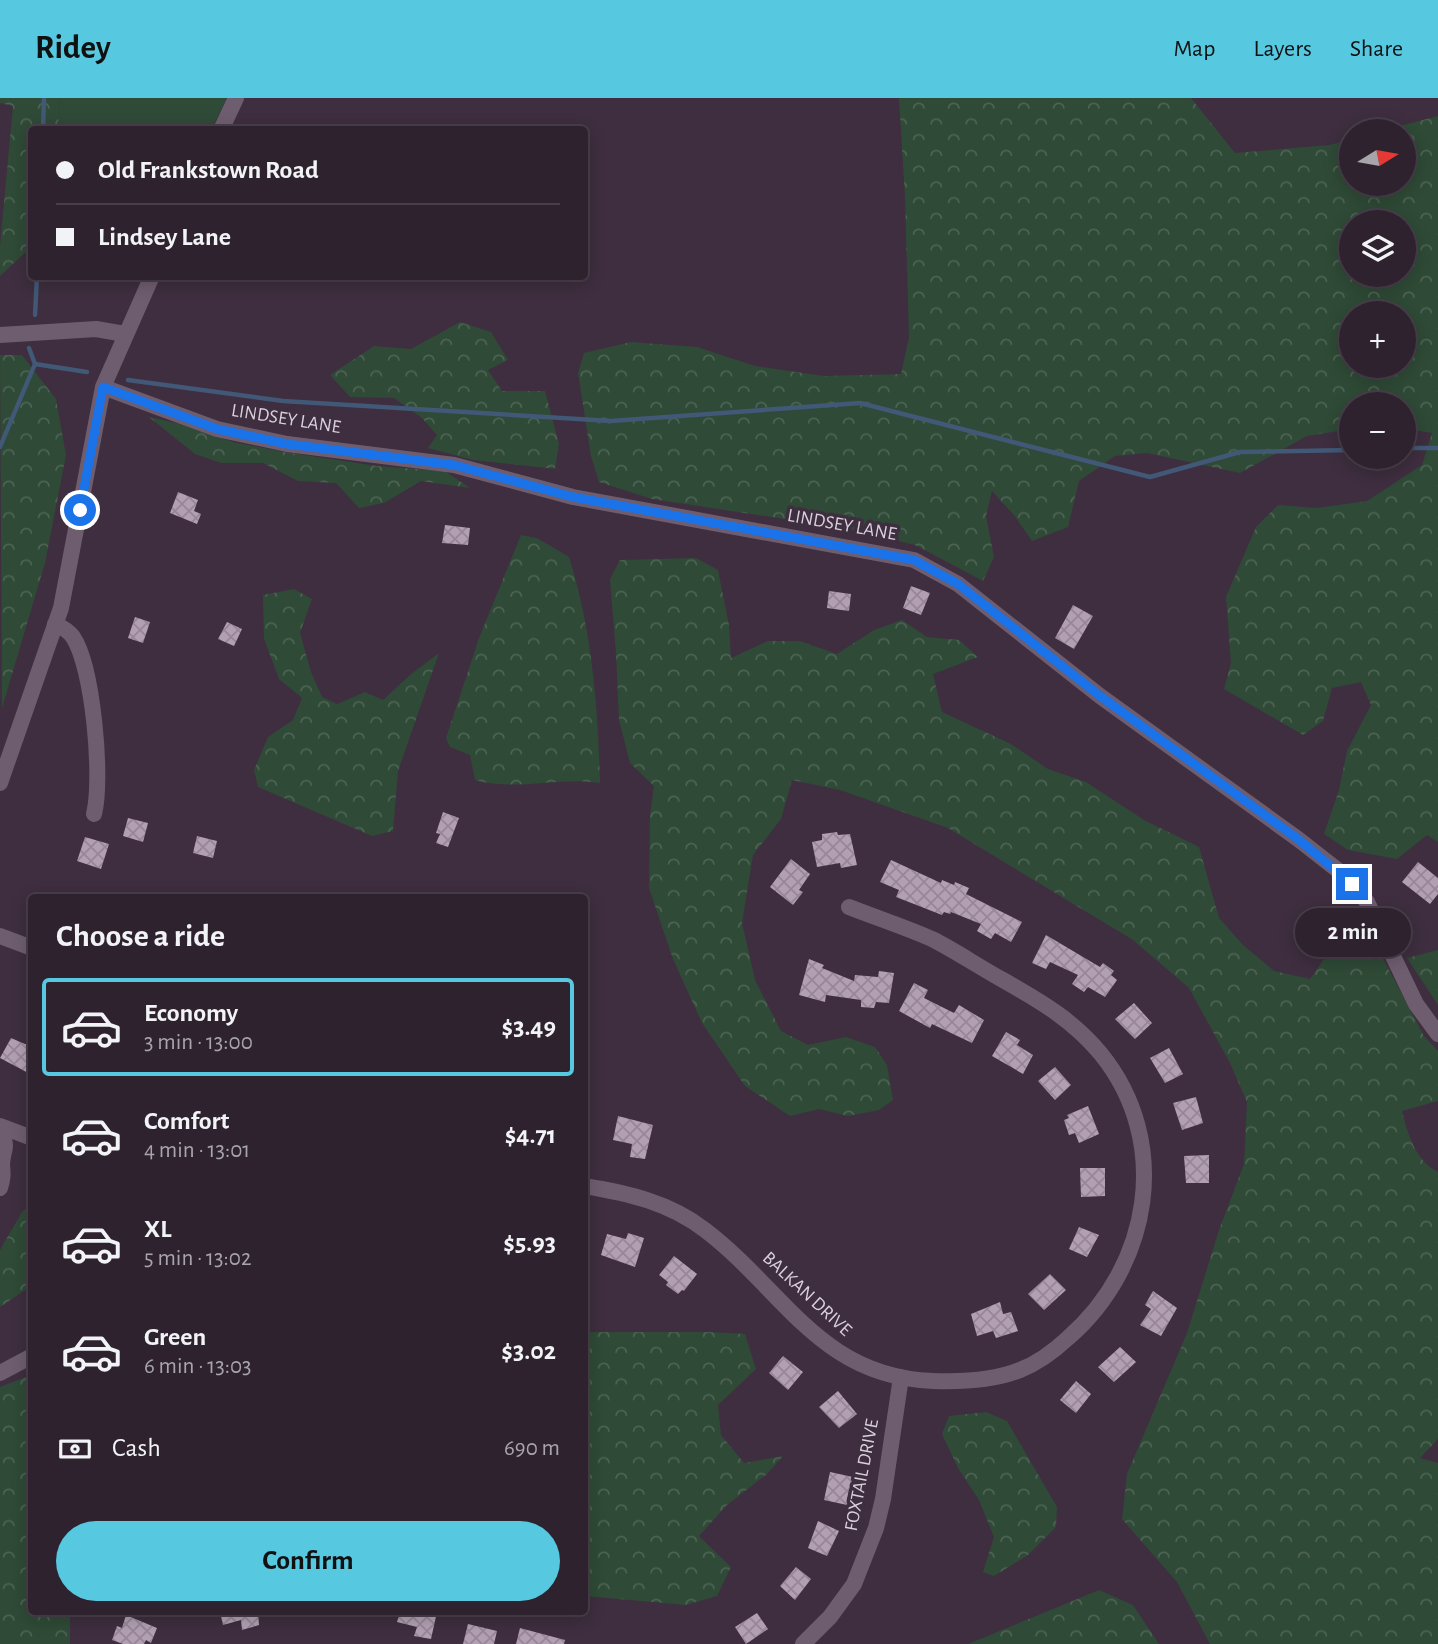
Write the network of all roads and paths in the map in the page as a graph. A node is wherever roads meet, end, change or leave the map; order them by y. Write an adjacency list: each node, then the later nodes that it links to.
1 (236, 98): 2 (street)
2 (223, 126)
3 (150, 280): 4 (street)
4 (125, 334): 5 (street); 6 (street)
5 (0, 335)
6 (103, 387): 7 (street); 13 (street, LINDSEY LANE)
7 (55, 624): 8 (street); 9 (street)
8 (0, 783)
9 (94, 814)
10 (849, 907): 20 (street, BALKAN DRIVE)
11 (0, 936): 12 (street)
12 (28, 946)
13 (1438, 1034)
14 (0, 1129): 15 (street); 17 (street)
15 (28, 1137)
16 (588, 1187): 20 (street, BALKAN DRIVE)
17 (0, 1188)
18 (28, 1358): 19 (street)
19 (0, 1373)
20 (901, 1377): 21 (street, FOXTAIL DRIVE)
21 (803, 1644)

